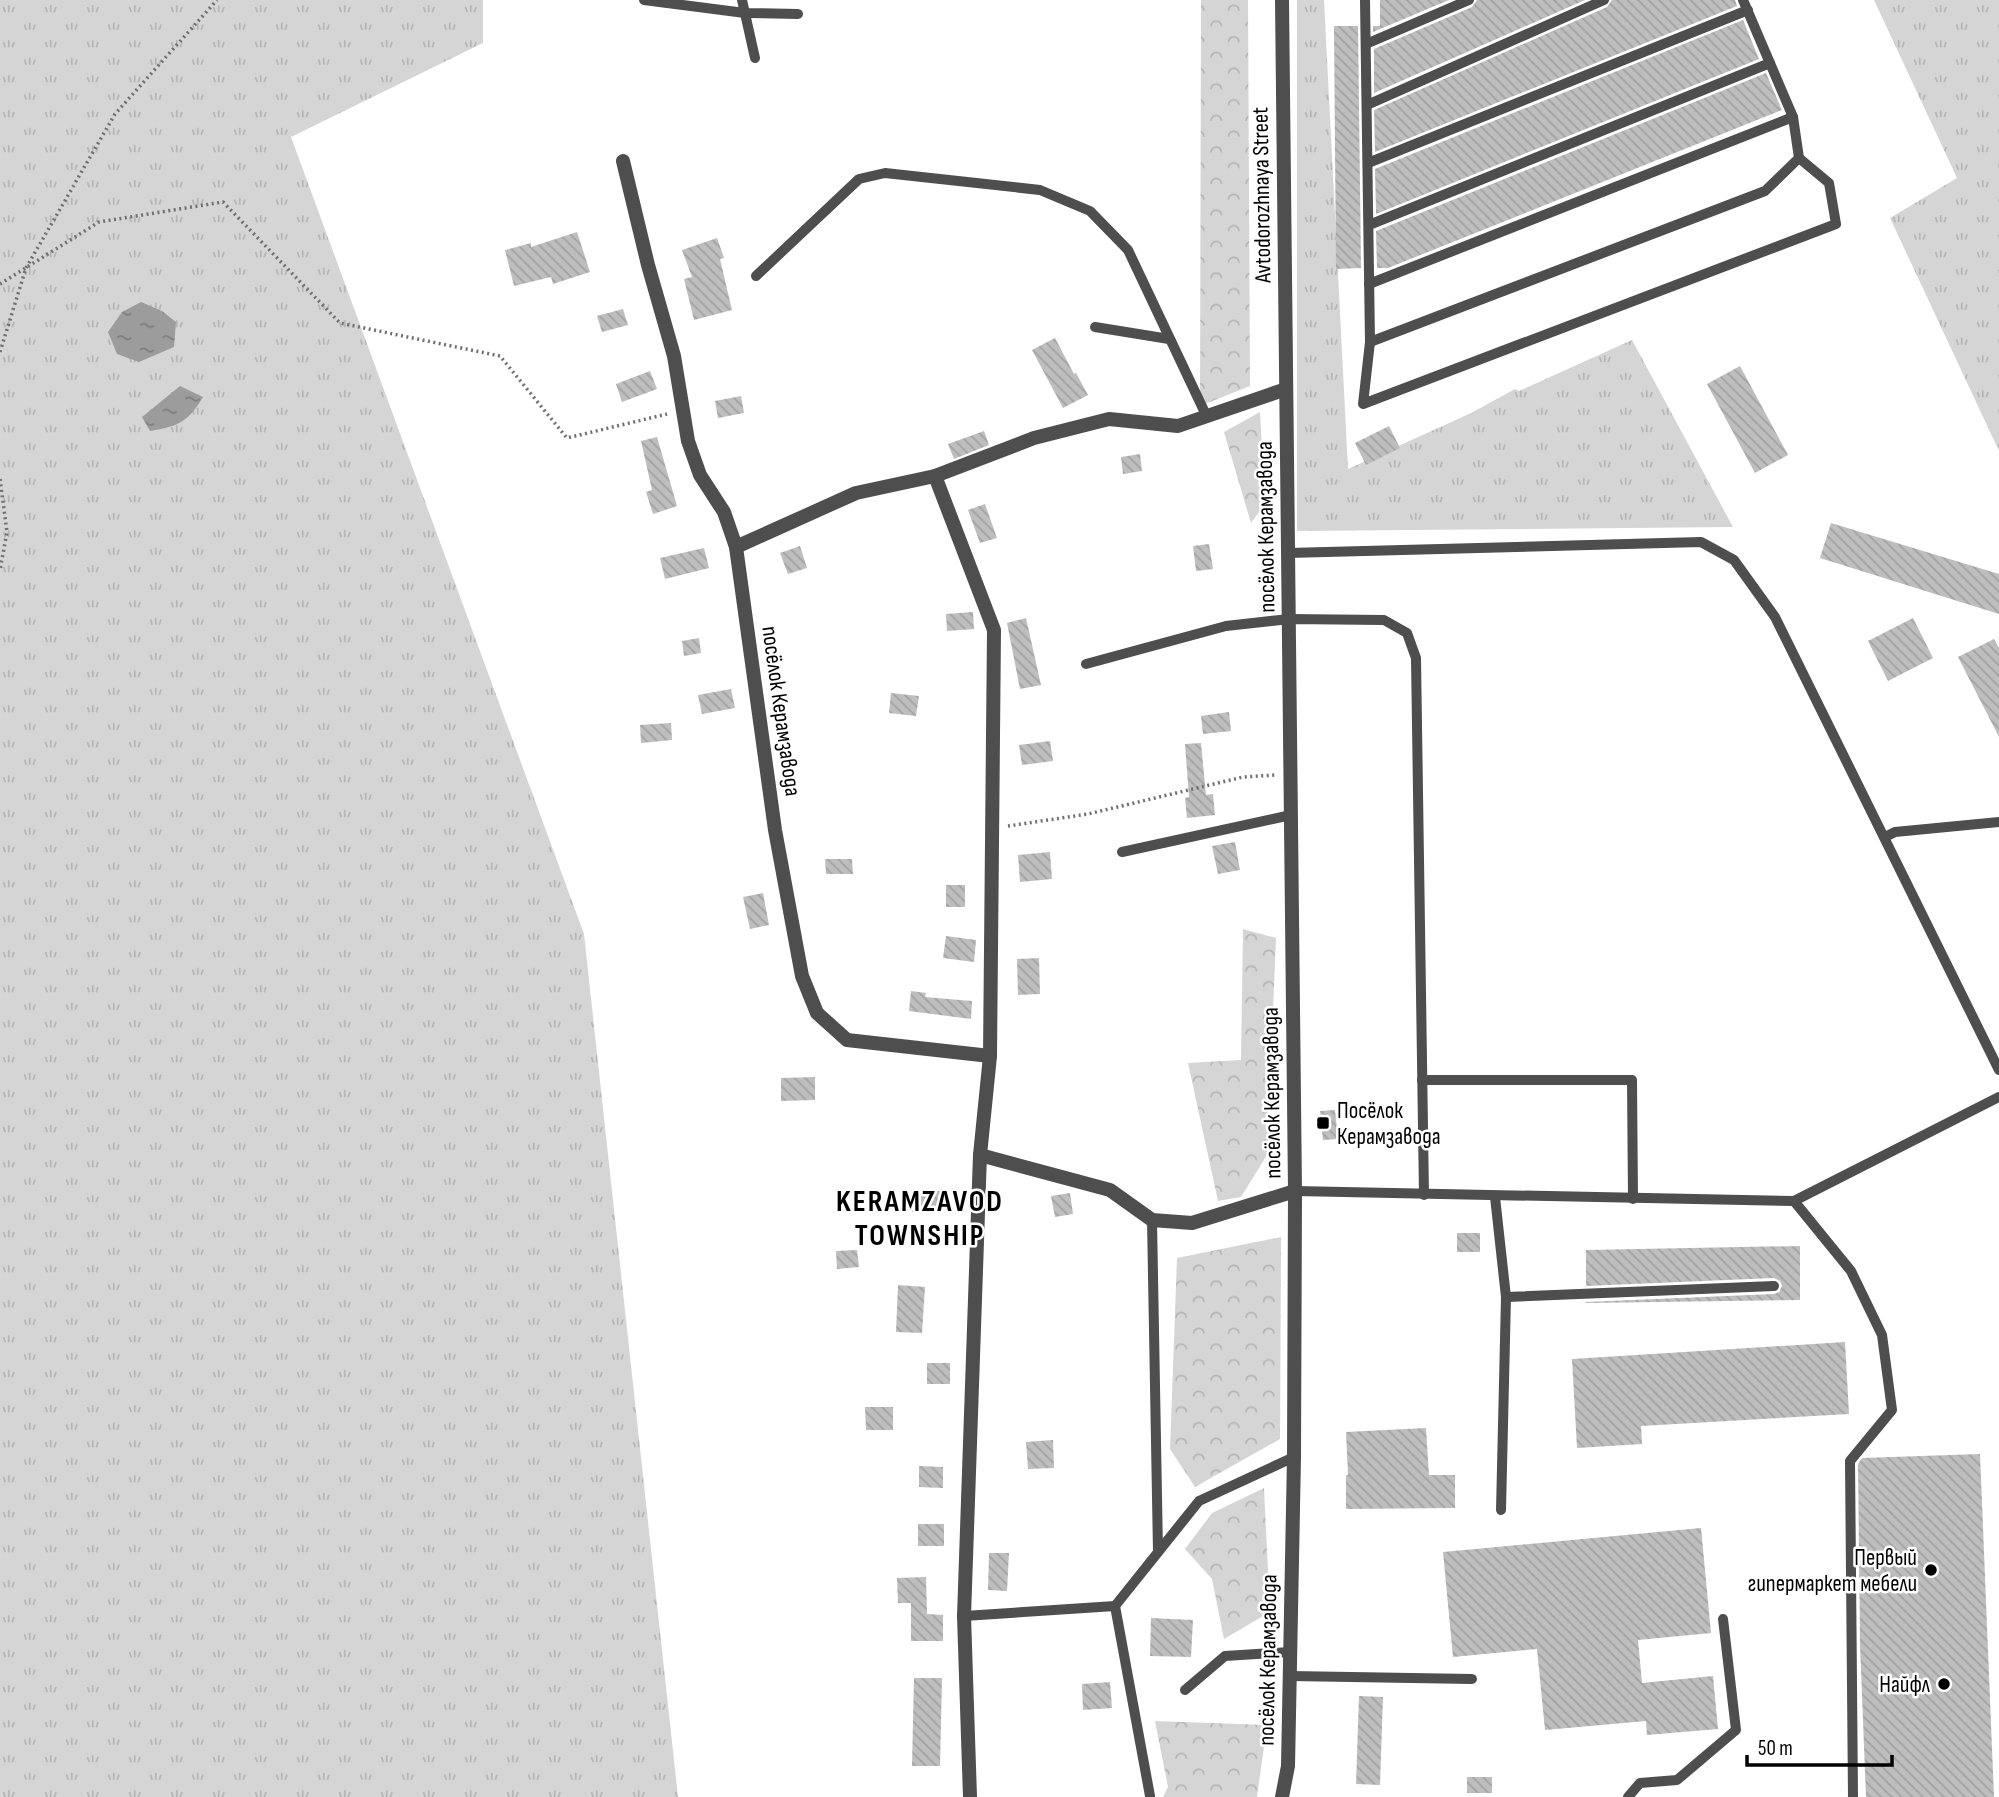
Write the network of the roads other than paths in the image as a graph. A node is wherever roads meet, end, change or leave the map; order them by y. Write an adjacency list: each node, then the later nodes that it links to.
1 (644, 0): 8 (lane)
2 (742, 0): 8 (lane)
3 (1282, 0): 24 (street, Avtodorozhnaya Street)
4 (1365, 0): 10 (lane)
5 (1469, 0): 10 (lane)
6 (1604, 0): 13 (lane)
7 (1746, 5): 12 (lane); 17 (lane)
8 (745, 13): 9 (lane); 11 (lane)
9 (798, 14)
10 (1366, 44): 13 (lane)
11 (755, 58)
12 (1770, 64): 14 (lane); 18 (lane)
13 (1367, 105): 17 (lane)
14 (1793, 117): 15 (lane); 20 (lane)
15 (1799, 158): 23 (lane); 23 (lane)
16 (623, 161): 27 (street, посёлок Керамзавода)
17 (1368, 163): 18 (lane)
18 (1369, 225): 20 (lane)
19 (756, 276): 22 (lane)
20 (1369, 284): 23 (lane)
21 (1095, 327): 22 (lane)
22 (1169, 339): 25 (lane)
23 (1370, 342)
24 (1286, 389): 25 (street); 28 (street, посёлок Керамзавода)
25 (1207, 417): 26 (street)
26 (934, 475): 27 (street); 35 (street)
27 (736, 547): 35 (street, посёлок Керамзавода)
28 (1288, 553): 29 (street, посёлок Керамзавода); 33 (lane)
29 (1289, 619): 30 (lane); 31 (street, посёлок Керамзавода); 37 (lane)
30 (1086, 664)
31 (1291, 815): 34 (lane); 40 (street, посёлок Керамзавода)
32 (1999, 822): 33 (lane)
33 (1885, 837): 36 (lane)
34 (1122, 852)
35 (990, 1056): 39 (street)
36 (1999, 1070)
37 (1422, 1080): 41 (lane); 43 (lane)
38 (1999, 1097): 44 (lane)
39 (980, 1155): 45 (street); 52 (street)
40 (1295, 1191): 41 (lane); 45 (street); 48 (street, посёлок Керамзавода)
41 (1424, 1195): 42 (lane)
42 (1495, 1197): 43 (lane); 47 (lane)
43 (1633, 1199): 44 (lane)
44 (1794, 1201): 63 (lane)
45 (1152, 1220): 50 (lane)
46 (1774, 1286): 47 (lane)
47 (1506, 1297): 49 (lane)
48 (1294, 1457): 50 (lane); 54 (street, посёлок Керамзавода)
49 (1502, 1510)
50 (1158, 1552): 51 (lane)
51 (1115, 1606): 52 (lane); 58 (lane)
52 (964, 1616): 59 (street)
53 (1723, 1619): 62 (lane)
54 (1290, 1652): 55 (street, посёлок Керамзавода); 57 (lane)
55 (1290, 1676): 56 (lane); 60 (street, посёлок Керамзавода)
56 (1472, 1679)
57 (1185, 1690)
58 (1150, 1796)
59 (970, 1797)
60 (1282, 1797): 61 (lane)
61 (1289, 1797)
62 (1628, 1797)
63 (1853, 1797)

